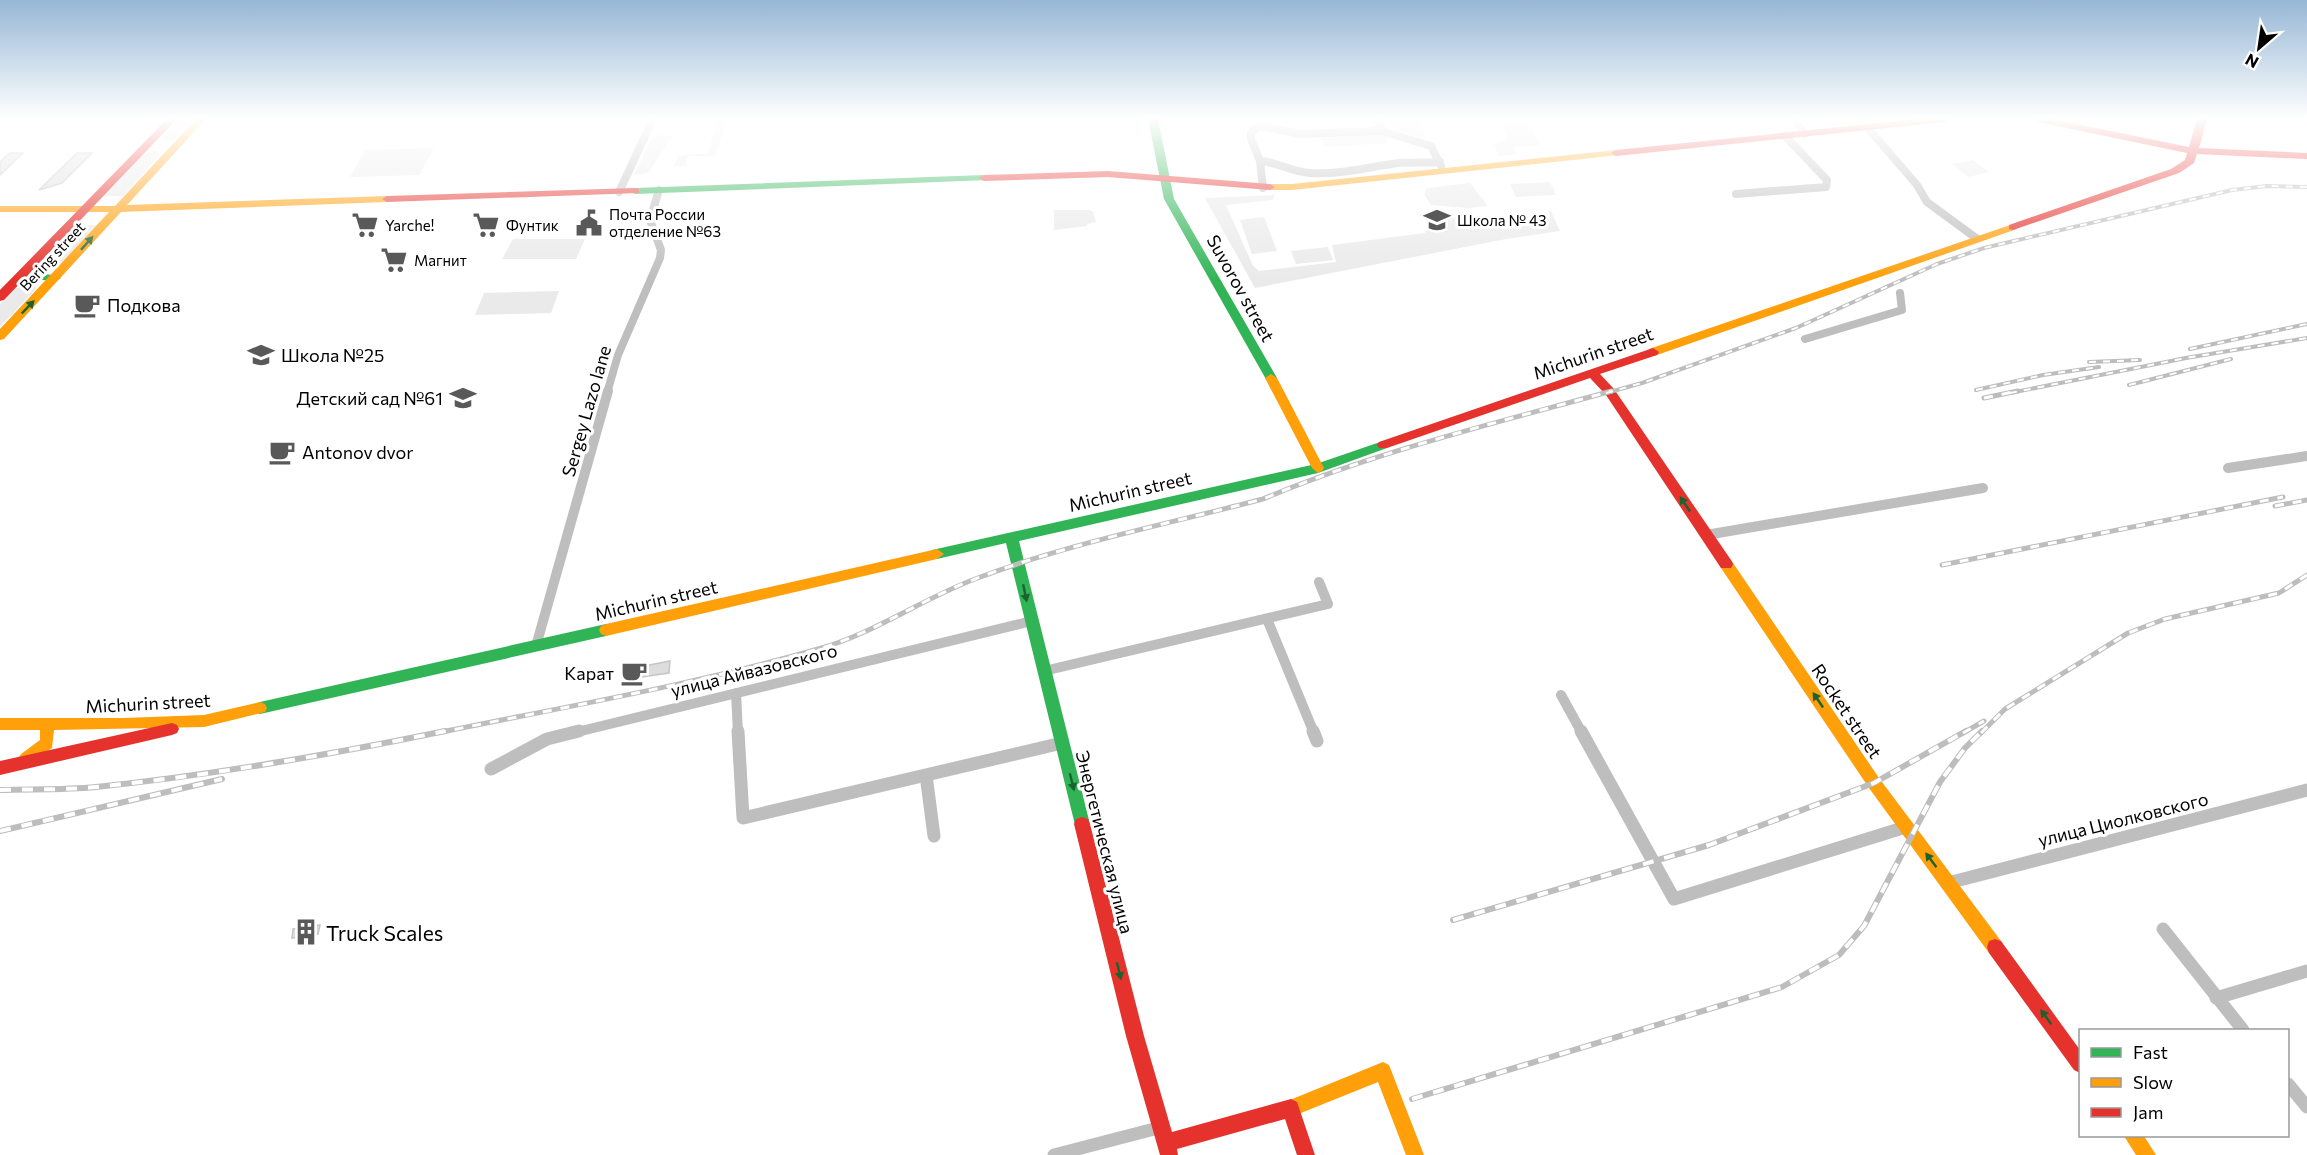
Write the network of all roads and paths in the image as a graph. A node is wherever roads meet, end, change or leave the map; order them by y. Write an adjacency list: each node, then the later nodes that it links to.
1 (120, 173): 17 (street, Bering street)
2 (151, 173): 16 (street, Bering street)
3 (628, 173): 13 (street)
4 (1164, 173): 10 (street, Suvorov street)
5 (1261, 173): 11 (street)
6 (1392, 173): 11 (street)
7 (1820, 173): 14 (street)
8 (1907, 173): 18 (street)
9 (2169, 173): 18 (street, Michurin street)
10 (1165, 178): 11 (street); 12 (street); 27 (street, Suvorov street)
11 (1263, 188)
12 (658, 190): 13 (street); 35 (street, Sergey Lazo lane)
13 (619, 192): 16 (street)
14 (1736, 194)
15 (0, 209): 17 (street)
16 (118, 209): 17 (street); 20 (street, Bering street, one-way to 16)
17 (84, 210): 19 (street, Bering street)
18 (1976, 238): 25 (street, Michurin street)
19 (20, 276): 20 (street); 22 (street, Bering street)
20 (56, 278): 23 (street, Bering street, one-way to 20)
21 (1900, 293): 24 (street)
22 (0, 297)
23 (0, 336)
24 (1805, 339)
25 (1591, 372): 27 (street, Michurin street); 30 (street, Rocket street, one-way to 25)
26 (2307, 456): 28 (street)
27 (1318, 468): 31 (street, Michurin street)
28 (2228, 468)
29 (1983, 488): 30 (street)
30 (1706, 535): 49 (street, Rocket street, one-way to 30)
31 (1011, 536): 34 (street, Энергетическая улица, one-way to 34); 35 (street, Michurin street)
32 (1319, 582): 33 (street)
33 (1267, 618): 36 (street); 42 (street)
34 (1032, 621): 36 (street, Энергетическая улица); 37 (street, улица Айвазовского)
35 (536, 646): 39 (street, Michurin street)
36 (1044, 671): 43 (street, Энергетическая улица)
37 (736, 693): 46 (street, улица Айвазовского); 47 (street)
38 (1561, 695): 49 (street)
39 (204, 721): 41 (street, Michurin street); 44 (street)
40 (0, 724): 41 (street, Michurin street)
41 (46, 725): 44 (street)
42 (1317, 741)
43 (1062, 743): 47 (street); 60 (street, Энергетическая улица, one-way to 60)
44 (18, 764): 45 (street)
45 (0, 768)
46 (491, 769)
47 (926, 775): 50 (street)
48 (2307, 790): 51 (street, улица Циолковского)
49 (1906, 826): 51 (street, Rocket street, one-way to 49)
50 (934, 836)
51 (1948, 883): 56 (street, Rocket street, one-way to 51)
52 (2163, 929): 54 (street)
53 (2307, 970): 54 (street)
54 (2216, 998): 55 (street)
55 (2242, 1029)
56 (2079, 1063)
57 (2289, 1085): 58 (street)
58 (2307, 1107)
59 (1291, 1108): 62 (street); 64 (street); 65 (street)
60 (1162, 1127): 62 (street, Энергетическая улица); 63 (street)
61 (2134, 1137): 66 (street)
62 (1167, 1149)
63 (1054, 1155)
64 (1306, 1155)
65 (1415, 1155)
66 (2147, 1155)

